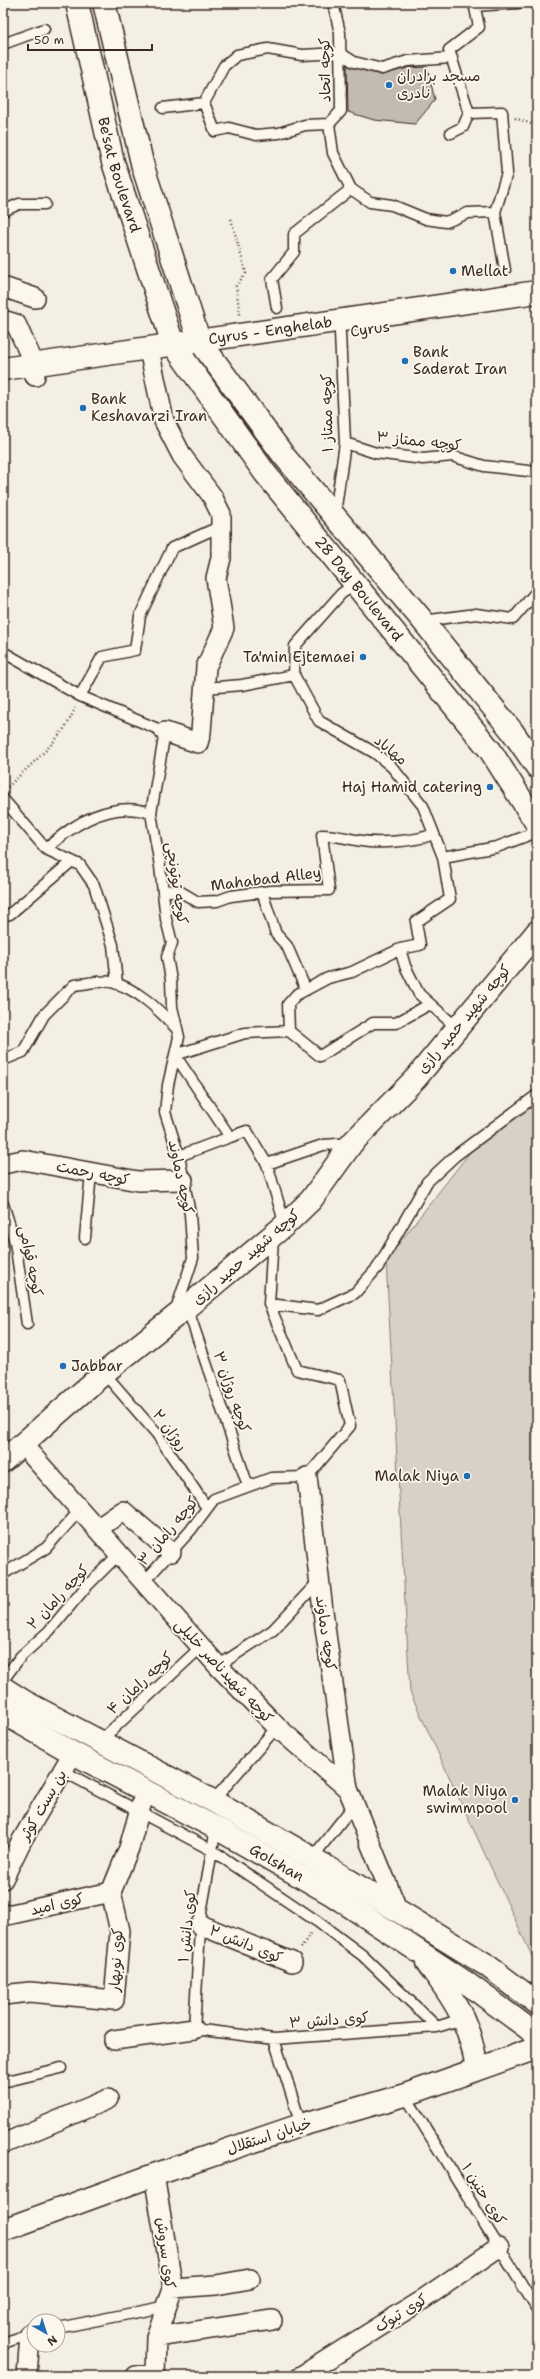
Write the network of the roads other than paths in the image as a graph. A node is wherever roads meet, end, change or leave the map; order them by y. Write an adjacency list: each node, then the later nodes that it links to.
1 (77, 3): 28 (main road, Be'sat Boulevard)
2 (104, 3): 27 (main road, Be'sat Boulevard)
3 (333, 3): 8 (lane, کوچه اتحاد)
4 (518, 3): 5 (lane)
5 (474, 4): 9 (lane)
6 (44, 29): 7 (lane)
7 (3, 44)
8 (340, 53): 9 (lane); 10 (lane); 13 (lane, کوچه اتحاد)
9 (452, 58): 12 (lane)
10 (204, 103): 11 (lane); 13 (lane)
11 (163, 108)
12 (469, 113): 14 (lane); 18 (lane)
13 (328, 124): 15 (lane, کوچه اتحاد)
14 (451, 133)
15 (351, 189): 18 (lane); 24 (lane)
16 (45, 204): 17 (lane)
17 (3, 211)
18 (495, 212): 19 (lane)
19 (504, 270)
20 (3, 287): 22 (street)
21 (537, 292): 27 (main road, Cyrus - Enghelab)
22 (35, 298)
23 (537, 305): 26 (main road, Cyrus)
24 (277, 308)
25 (3, 320): 31 (street)
26 (340, 333): 27 (main road, Cyrus); 33 (lane, کوچه ممتاز ۱)
27 (203, 345): 28 (main road, Cyrus - Enghelab); 35 (main road, 28 Day Boulevard)
28 (176, 349): 29 (main road, Cyrus - Enghelab); 31 (main road, Cyrus - Enghelab); 37 (main road, 28 Day Boulevard)
29 (151, 359): 31 (main road, Cyrus - Enghelab); 36 (street)
30 (3, 369): 31 (main road, Cyrus - Enghelab)
31 (35, 370): 32 (main road, Cyrus - Enghelab)
32 (3, 380)
33 (345, 443): 34 (lane, کوچه ممتاز ۳); 35 (lane, کوچه ممتاز ۱)
34 (537, 472)
35 (335, 516): 39 (main road, 28 Day Boulevard)
36 (221, 526): 43 (street); 44 (lane)
37 (356, 583): 40 (main road, 28 Day Boulevard); 42 (lane)
38 (537, 591): 39 (lane)
39 (423, 621): 40 (main road); 46 (main road, 28 Day Boulevard)
40 (400, 638): 49 (main road, 28 Day Boulevard)
41 (3, 652): 44 (lane)
42 (294, 675): 43 (lane); 51 (lane, مهاباد)
43 (205, 688): 45 (street)
44 (80, 696): 45 (lane)
45 (165, 732): 48 (lane, کوچه توتونچی)
46 (537, 767)
47 (3, 799): 52 (lane)
48 (151, 813): 52 (lane); 55 (lane, کوچه توتونچی)
49 (537, 824)
50 (537, 832): 53 (lane)
51 (433, 834): 53 (lane, مهاباد); 56 (lane, Mahabad Alley)
52 (46, 849): 54 (lane)
53 (443, 857): 59 (lane, مهاباد)
54 (72, 861): 57 (lane); 60 (lane)
55 (163, 890): 56 (lane, Mahabad Alley); 65 (lane, کوچه توتونچی)
56 (262, 892): 61 (lane)
57 (3, 916)
58 (537, 932): 63 (main road, کوچه شهید حمید رازی)
59 (400, 949): 61 (lane); 62 (lane)
60 (116, 984): 65 (lane); 67 (lane)
61 (306, 990): 64 (lane)
62 (430, 1004): 63 (lane); 64 (lane)
63 (457, 1028): 70 (main road, کوچه شهید حمید رازی)
64 (289, 1031): 66 (lane)
65 (178, 1032): 66 (lane, کوچه دماوند)
66 (175, 1055): 69 (lane); 71 (lane, کوچه دماوند)
67 (3, 1060)
68 (537, 1095): 79 (lane)
69 (230, 1137): 71 (lane); 73 (lane)
70 (352, 1143): 73 (lane); 77 (main road, کوچه شهید حمید رازی)
71 (179, 1156): 75 (lane, کوچه دماوند)
72 (3, 1164): 74 (street, کوچه رحمت)
73 (267, 1164): 77 (lane)
74 (91, 1173): 75 (street, کوچه رحمت); 78 (lane)
75 (183, 1180): 80 (lane, کوچه دماوند)
76 (3, 1204): 81 (lane, کوچه قوامی)
77 (279, 1231): 79 (lane); 80 (main road, کوچه شهید حمید رازی)
78 (85, 1238)
79 (269, 1304): 85 (lane)
80 (180, 1312): 82 (main road, کوچه شهید حمید رازی); 86 (lane, کوچه روژان ۳)
81 (27, 1324)
82 (104, 1373): 83 (main road, کوچه شهید حمید رازی); 87 (lane, روژان ۲)
83 (22, 1444): 84 (main road, کوچه شهید حمید رازی); 88 (street, کوچه شهیدناصر خلیلی)
84 (3, 1462)
85 (307, 1477): 86 (lane, کوچه رامان ۳); 93 (street, کوچه دماوند)
86 (248, 1486): 87 (lane, کوچه رامان ۳)
87 (207, 1508): 90 (lane, کوچه رامان ۳)
88 (80, 1510): 89 (street, کوچه شهیدناصر خلیلی); 92 (lane)
89 (97, 1529): 90 (street); 91 (street, کوچه شهیدناصر خلیلی)
90 (172, 1552): 94 (lane, کوچه رامان ۳)
91 (121, 1556): 94 (street, کوچه شهیدناصر خلیلی); 97 (lane, کوچه رامان ۲)
92 (3, 1574)
93 (319, 1580): 96 (lane); 104 (street, کوچه دماوند)
94 (144, 1582): 95 (street, کوچه شهیدناصر خلیلی)
95 (201, 1647): 96 (street, کوچه شهیدناصر خلیلی); 101 (lane, کوچه رامان ۴)
96 (218, 1666): 100 (street, کوچه شهیدناصر خلیلی)
97 (3, 1680)
98 (3, 1688): 101 (main road, Golshan)
99 (3, 1713): 102 (main road, Golshan)
100 (276, 1727): 104 (street, کوچه شهیدناصر خلیلی); 105 (lane)
101 (99, 1742): 105 (main road, Golshan)
102 (68, 1762): 103 (main road, Golshan); 106 (lane); 110 (street, بن بست کوثر)
103 (145, 1791): 106 (street); 107 (main road, Golshan)
104 (351, 1797): 109 (lane); 112 (street, کوچه شهیدناصر خلیلی)
105 (213, 1801): 109 (main road, Golshan)
106 (139, 1813): 108 (lane); 111 (street)
107 (216, 1828): 108 (lane, کوی دانش ۱); 115 (main road, Golshan)
108 (213, 1851): 114 (lane, کوی دانش ۱); 120 (lane)
109 (312, 1858): 112 (main road, Golshan)
110 (3, 1879)
111 (111, 1892): 113 (street, کوی امید); 117 (street, کوی نوبهار)
112 (398, 1911): 118 (main road, Golshan)
113 (3, 1916)
114 (200, 1926): 116 (street, کوی دانش ۲); 121 (lane, کوی دانش ۱)
115 (419, 1953): 119 (main road); 122 (main road, Golshan)
116 (292, 1962)
117 (3, 1996)
118 (537, 2003)
119 (465, 2018): 120 (lane, کوی دانش ۳); 127 (main road)
120 (437, 2027): 123 (lane, کوی دانش ۳)
121 (194, 2029): 123 (lane, کوی دانش ۳); 124 (street)
122 (537, 2036)
123 (274, 2039): 131 (lane)
124 (114, 2040)
125 (537, 2048): 127 (main road, خیابان استقلال)
126 (61, 2068): 128 (lane)
127 (477, 2068): 129 (main road, خیابان استقلال)
128 (3, 2082)
129 (405, 2095): 131 (main road, خیابان استقلال); 135 (lane, کوی حنین ۱)
130 (108, 2099): 132 (street)
131 (302, 2125): 133 (main road, خیابان استقلال)
132 (3, 2144)
133 (154, 2175): 134 (main road, خیابان استقلال); 137 (street, کوی سروش)
134 (3, 2230)
135 (499, 2247): 138 (lane, کوی حنین ۱); 145 (street, کوی تبوک)
136 (250, 2279): 137 (street)
137 (170, 2297): 140 (lane); 142 (street, کوی سروش)
138 (537, 2309)
139 (272, 2320): 142 (street)
140 (66, 2326)
141 (26, 2336): 143 (lane)
142 (156, 2337): 146 (street, کوی سروش)
143 (3, 2343)
144 (30, 2353): 147 (street)
145 (313, 2373)
146 (155, 2375): 148 (street)
147 (27, 2376)
148 (136, 2376)

